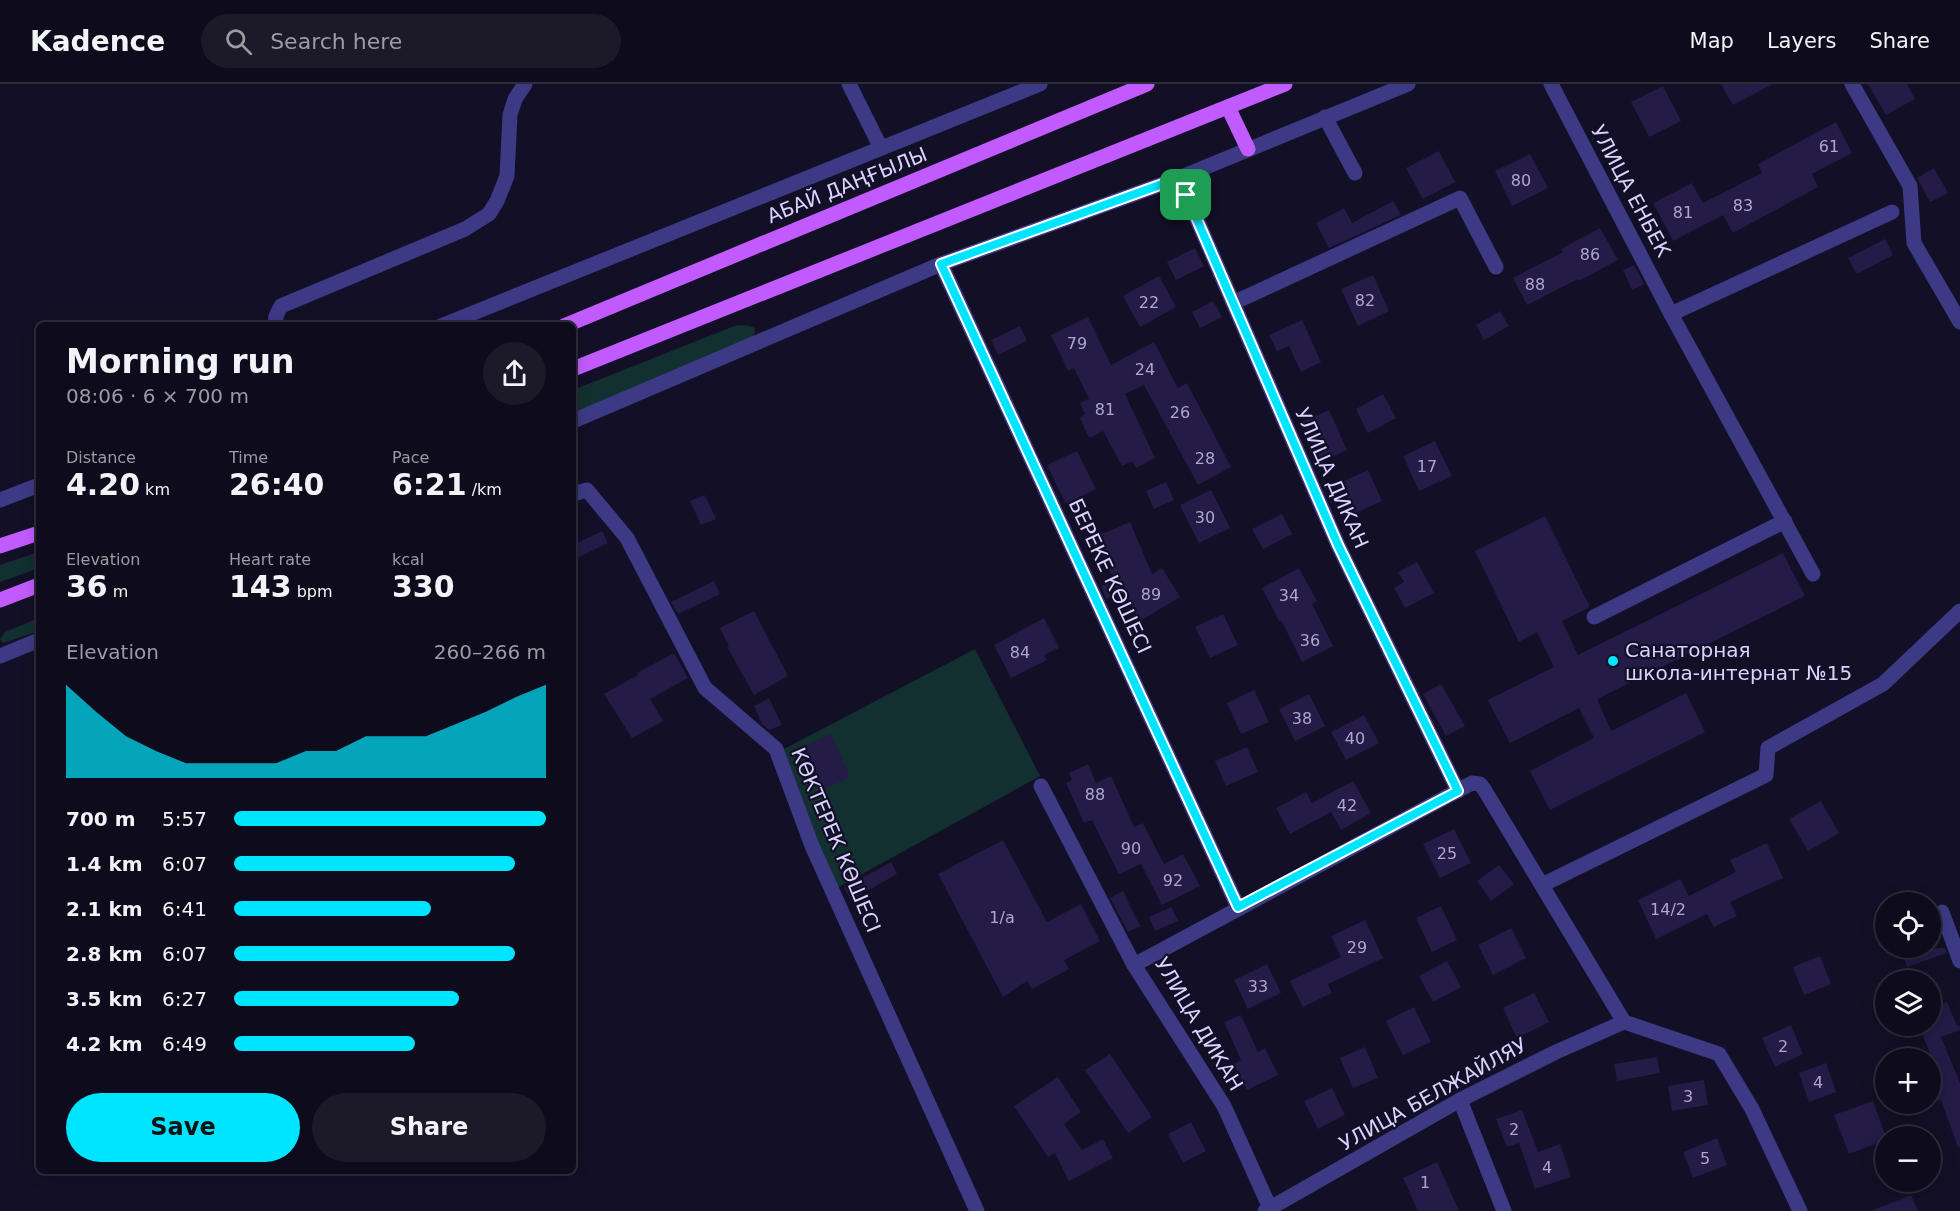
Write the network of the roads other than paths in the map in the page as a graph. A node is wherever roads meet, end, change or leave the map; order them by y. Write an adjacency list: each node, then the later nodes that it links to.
1 (525, 84): 20 (street)
2 (849, 84): 11 (street)
3 (1040, 84): 11 (street)
4 (1147, 84): 22 (main road, АБАЙ ДАҢҒЫЛЫ)
5 (1285, 84): 9 (main road)
6 (1407, 84): 10 (street)
7 (1551, 84): 19 (street, УЛИЦА ЕНБЕК)
8 (1852, 84): 23 (street)
9 (1228, 107): 12 (main road); 24 (main road)
10 (1325, 117): 12 (street); 13 (street)
11 (881, 148): 21 (street)
12 (1248, 149): 14 (street)
13 (1355, 173)
14 (1179, 178): 16 (street); 18 (street, УЛИЦА ДИКАН)
15 (1892, 212): 19 (street)
16 (941, 264): 25 (street); 42 (street, БЕРЕКЕ КӨШЕСІ)
17 (1496, 267): 18 (street)
18 (1233, 303): 40 (street, УЛИЦА ДИКАН)
19 (1673, 316): 29 (street, УЛИЦА ЕНБЕК)
20 (275, 322)
21 (451, 322)
22 (574, 322)
23 (1960, 322)
24 (576, 368)
25 (576, 421)
26 (36, 486): 28 (street)
27 (580, 492): 49 (street, КӨКТЕРЕК КӨШЕСІ)
28 (0, 500)
29 (1785, 521): 32 (street, УЛИЦА ЕНБЕК); 36 (street)
30 (36, 533): 31 (main road)
31 (0, 546)
32 (1813, 574)
33 (36, 586): 34 (main road)
34 (0, 600)
35 (1960, 611): 41 (street)
36 (1594, 617)
37 (36, 641): 38 (street)
38 (0, 656)
39 (1041, 786): 45 (street)
40 (1458, 791): 41 (street, УЛИЦА ДИКАН); 42 (street, УЛИЦА ДИКАН)
41 (1542, 885): 46 (street, УЛИЦА ДИКАН)
42 (1238, 907): 45 (street, УЛИЦА ДИКАН)
43 (1942, 912): 44 (street)
44 (1960, 961)
45 (1134, 965): 48 (street, УЛИЦА ДИКАН)
46 (1624, 1022): 47 (street, УЛИЦА БЕЛЖАЙЛЯУ); 51 (street)
47 (1460, 1100): 48 (street, УЛИЦА БЕЛЖАЙЛЯУ); 50 (street)
48 (1268, 1210)
49 (977, 1211)
50 (1504, 1211)
51 (1800, 1211)

